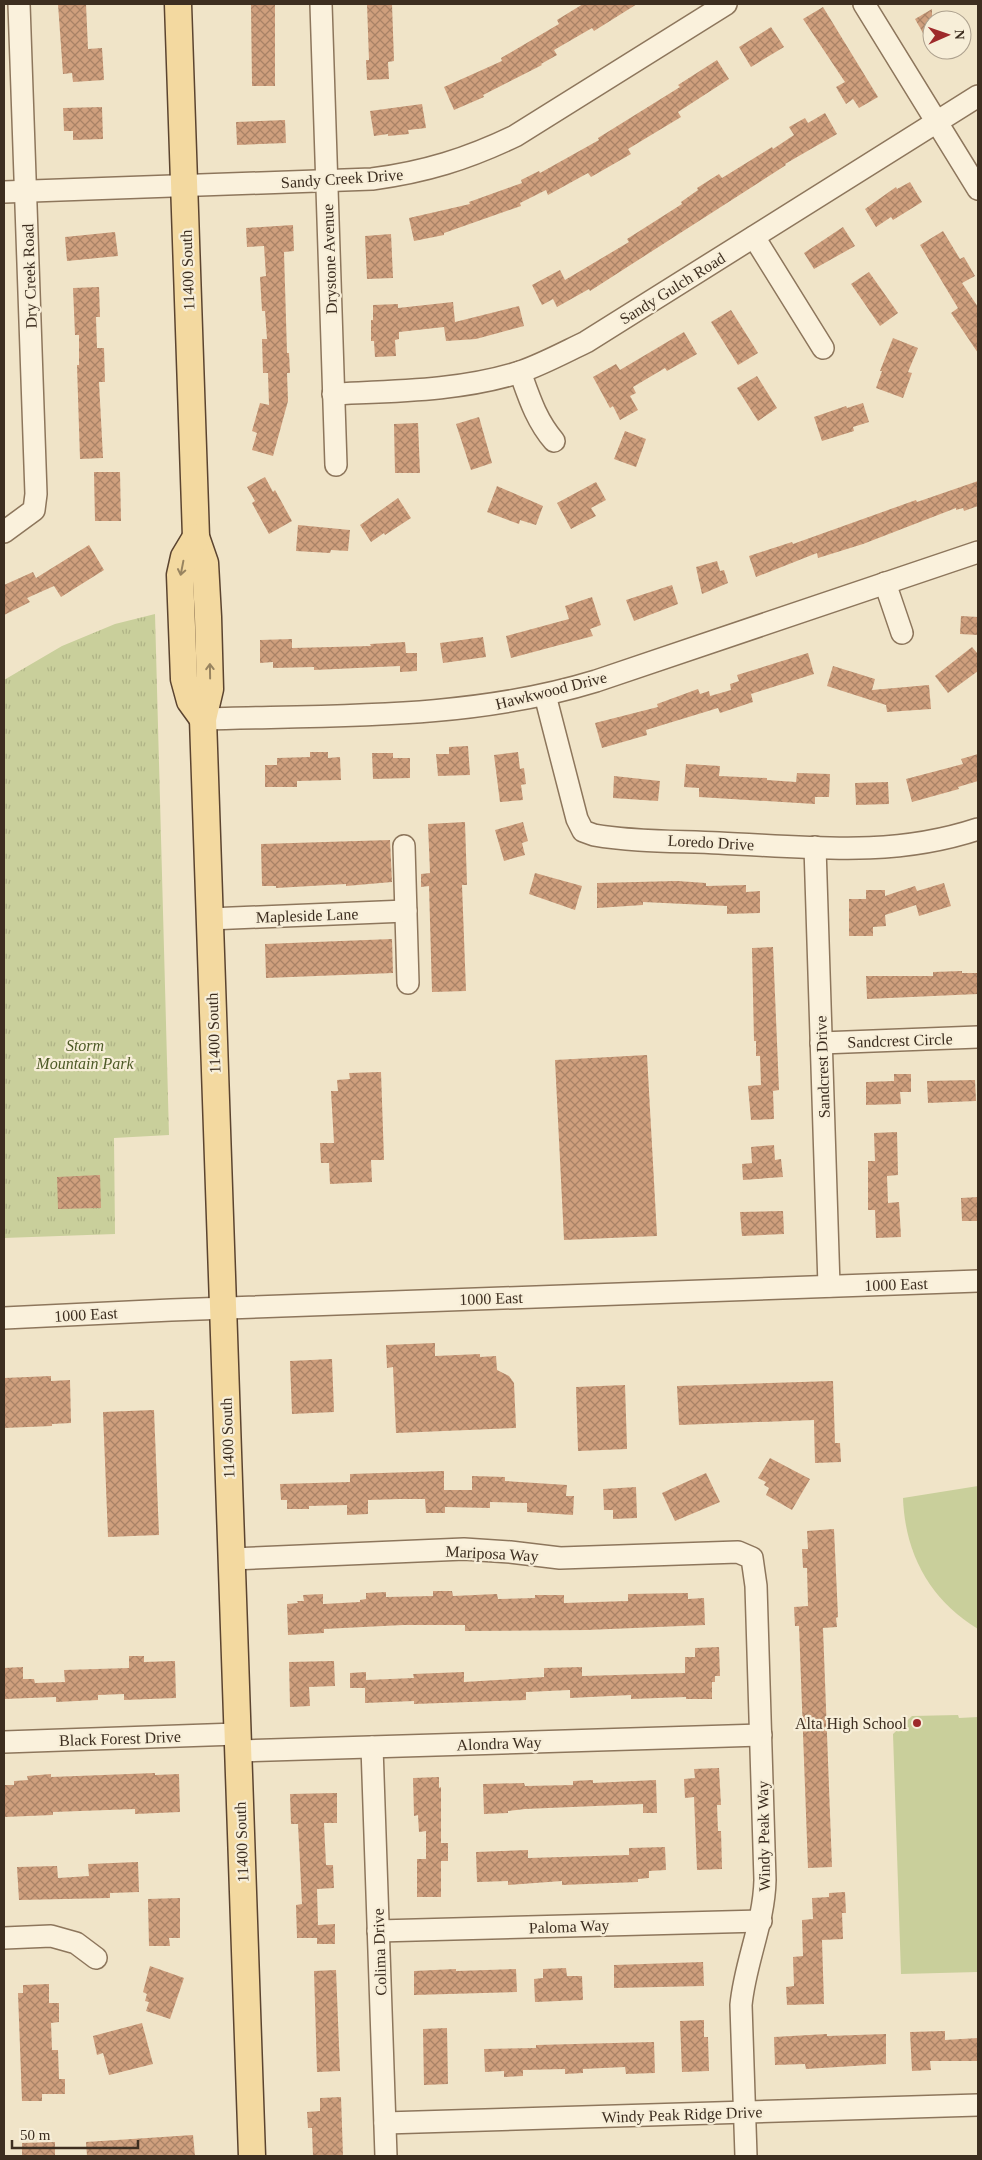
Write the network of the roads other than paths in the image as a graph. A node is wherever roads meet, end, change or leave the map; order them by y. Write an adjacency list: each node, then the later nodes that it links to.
1 (19, 4): 11 (street, Dry Creek Road)
2 (178, 4): 9 (main road, 11400 South)
3 (321, 4): 8 (street, Drystone Avenue)
4 (726, 4): 8 (street, Sandy Creek Drive)
5 (864, 4): 7 (street)
6 (978, 96): 7 (street, Sandy Gulch Road)
7 (937, 122): 10 (street); 13 (street, Sandy Gulch Road)
8 (326, 181): 9 (street, Sandy Creek Drive); 16 (street, Drystone Avenue)
9 (184, 186): 11 (street, Sandy Creek Drive); 24 (main road, 11400 South)
10 (978, 189)
11 (26, 191): 12 (street, Sandy Creek Drive); 19 (street, Dry Creek Road)
12 (4, 192)
13 (754, 237): 14 (street); 15 (street, Sandy Gulch Road)
14 (822, 348)
15 (520, 372): 16 (street, Sandy Gulch Road); 17 (street)
16 (333, 394): 18 (street, Drystone Avenue)
17 (554, 441)
18 (336, 465)
19 (4, 532)
20 (978, 552): 21 (street, Hawkwood Drive)
21 (885, 583): 22 (street); 23 (street, Hawkwood Drive)
22 (902, 633)
23 (545, 695): 24 (street, Hawkwood Drive); 27 (street, Loredo Drive)
24 (203, 719): 29 (main road, 11400 South)
25 (978, 829): 27 (street, Loredo Drive)
26 (404, 846): 28 (street)
27 (815, 847): 32 (street, Sandcrest Drive)
28 (406, 911): 29 (street, Mapleside Lane); 30 (street)
29 (209, 919): 35 (main road, 11400 South)
30 (408, 983)
31 (978, 1037): 32 (street, Sandcrest Circle)
32 (821, 1043): 34 (street, Sandcrest Drive)
33 (978, 1280): 34 (street, 1000 East)
34 (829, 1286): 35 (street, 1000 East)
35 (222, 1308): 36 (street, 1000 East); 38 (main road, 11400 South)
36 (4, 1318)
37 (752, 1558): 38 (street, Mariposa Way); 39 (street, Windy Peak Way)
38 (231, 1559): 41 (main road, 11400 South)
39 (761, 1735): 42 (street, Alondra Way); 43 (street, Windy Peak Way)
40 (4, 1742): 41 (street, Black Forest Drive)
41 (237, 1742): 42 (street, Alondra Way); 50 (main road, 11400 South)
42 (372, 1747): 44 (street, Colima Drive)
43 (761, 1921): 44 (street, Paloma Way); 48 (street, Windy Peak Way)
44 (378, 1931): 49 (street, Colima Drive)
45 (4, 1938): 46 (street)
46 (96, 1958)
47 (978, 2105): 48 (street, Windy Peak Ridge Drive)
48 (745, 2112): 49 (street, Windy Peak Ridge Drive); 52 (street, Windy Peak Way)
49 (385, 2123): 51 (street, Colima Drive)
50 (252, 2156)
51 (386, 2156)
52 (746, 2156)

